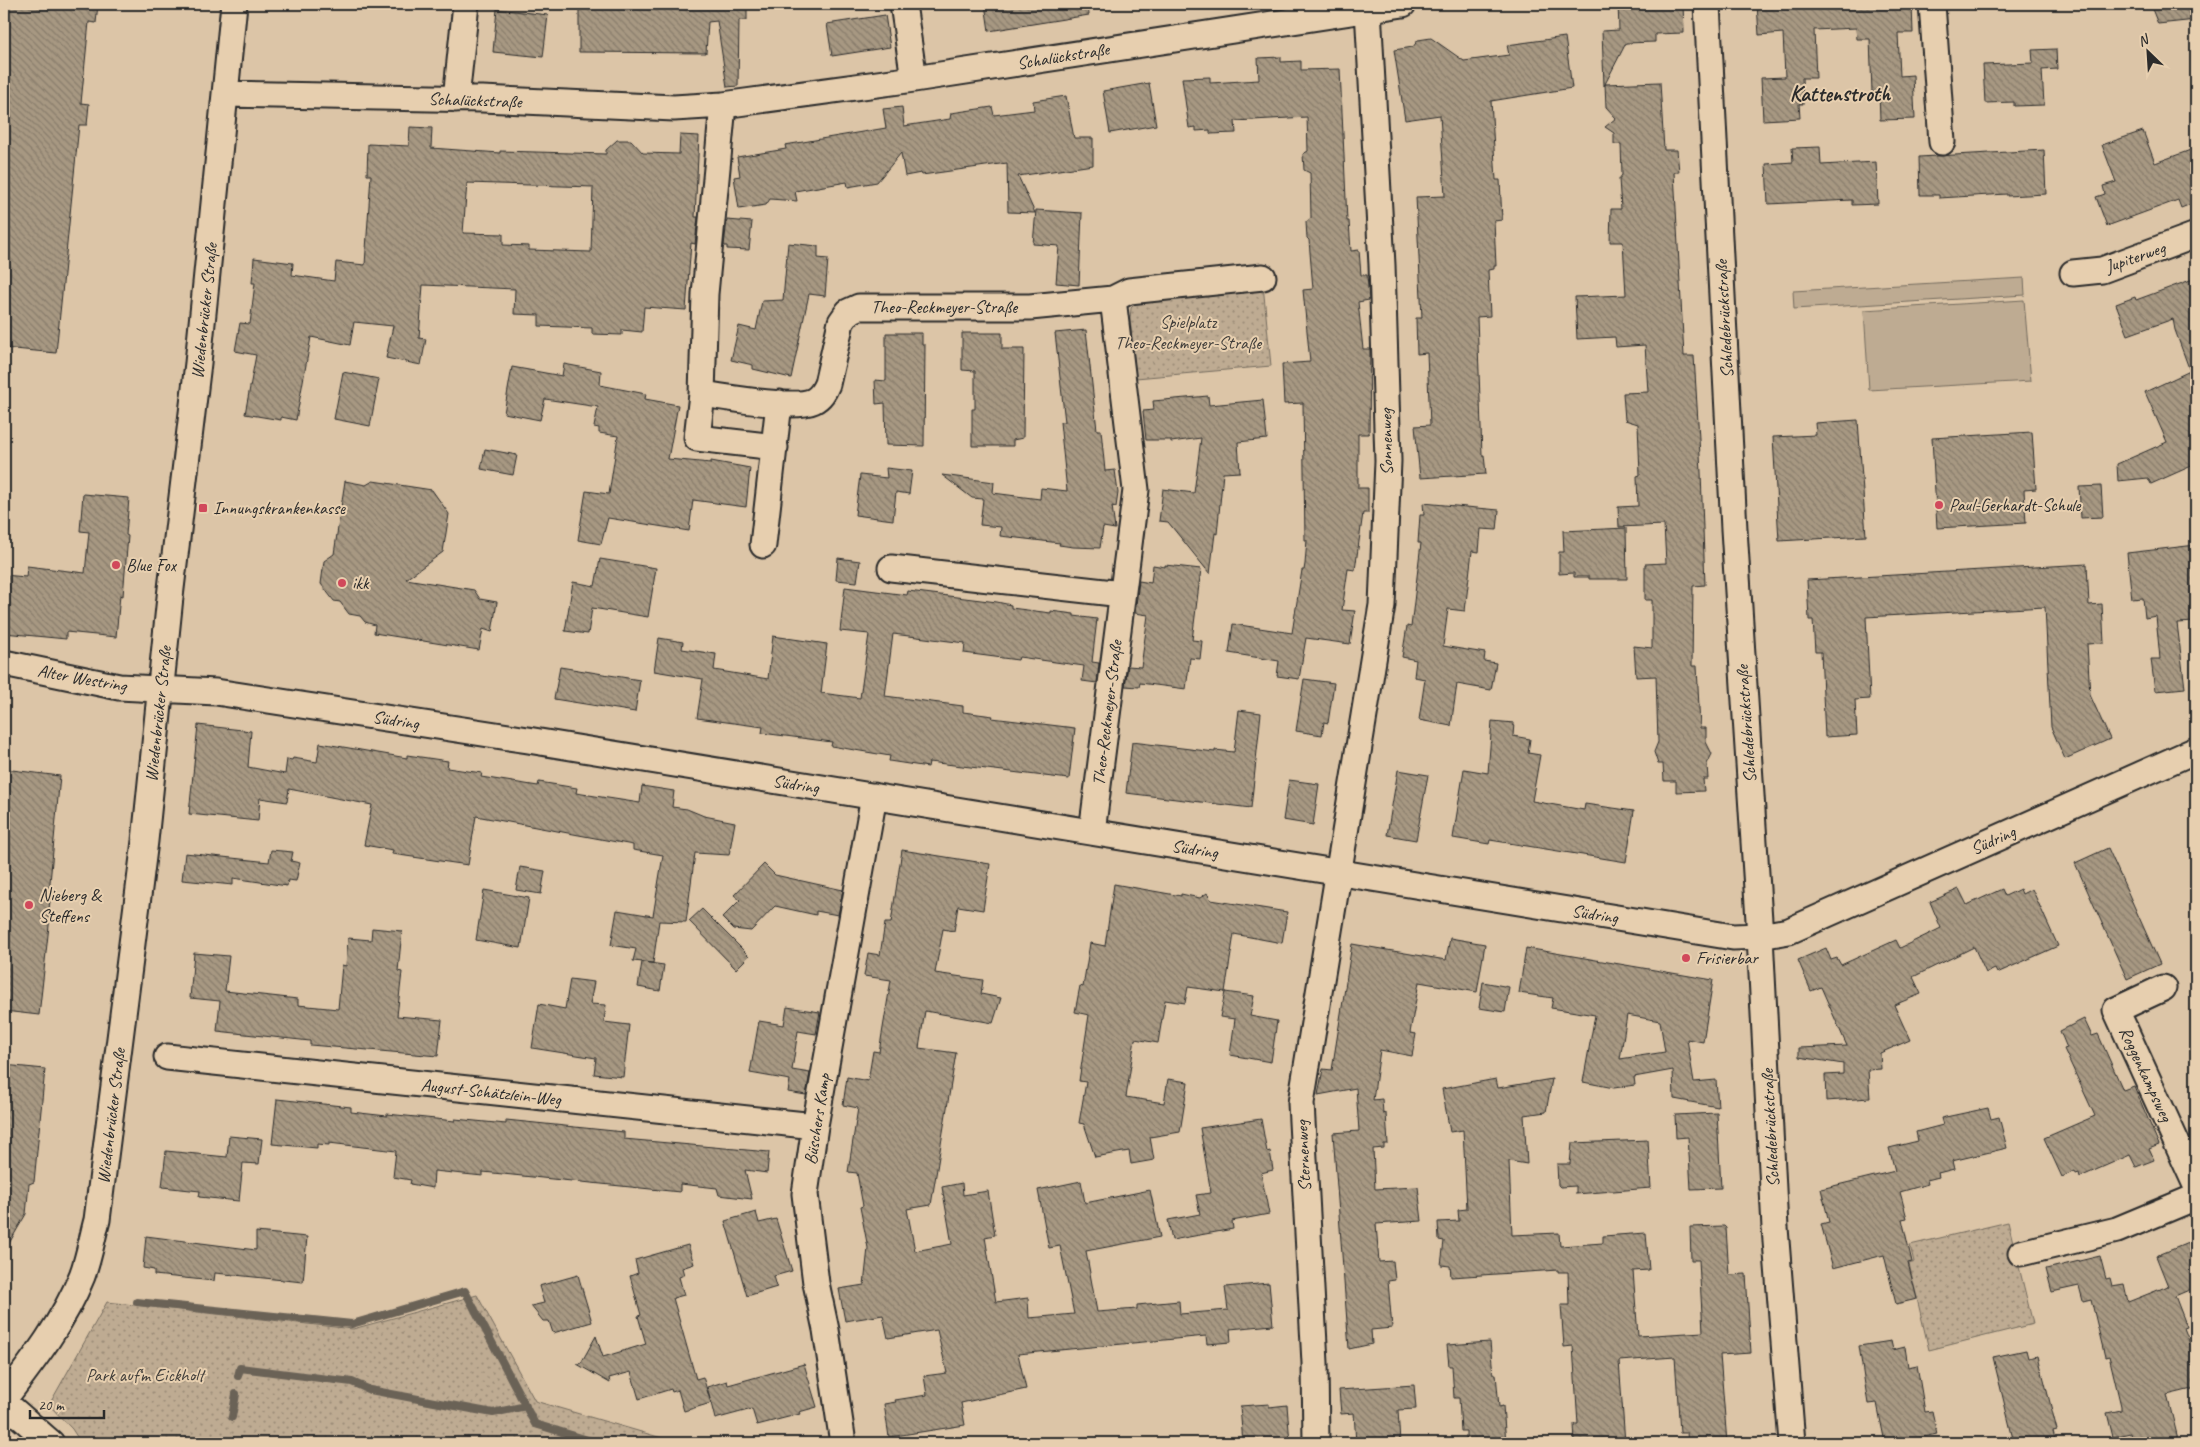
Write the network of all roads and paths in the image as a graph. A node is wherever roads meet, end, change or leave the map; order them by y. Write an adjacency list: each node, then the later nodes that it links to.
1 (234, 4): 9 (street, Wiedenbrücker Straße)
2 (466, 4): 10 (street)
3 (903, 4): 8 (street)
4 (1403, 4): 7 (street, Schalückstraße)
5 (1707, 4): 29 (street, Schledebrückstraße)
6 (1932, 4): 12 (street)
7 (1368, 9): 8 (street, Schalückstraße); 28 (street, Sonnenweg)
8 (914, 79): 11 (street, Schalückstraße)
9 (226, 94): 10 (street, Schalückstraße); 24 (street, Wiedenbrücker Straße)
10 (456, 99): 11 (street, Schalückstraße)
11 (723, 105): 17 (street)
12 (1942, 142)
13 (2196, 236): 14 (street, Jupiterweg)
14 (2073, 273)
15 (1262, 277): 16 (street, Theo-Reckmeyer-Straße)
16 (1113, 300): 18 (street, Theo-Reckmeyer-Straße); 22 (street, Theo-Reckmeyer-Straße)
17 (702, 394): 18 (street, Theo-Reckmeyer-Straße); 19 (street)
18 (780, 403): 19 (street)
19 (775, 447): 20 (street)
20 (763, 545)
21 (891, 568): 22 (street)
22 (1122, 594): 27 (street, Theo-Reckmeyer-Straße)
23 (4, 664): 24 (street, Alter Westring)
24 (161, 689): 26 (street, Südring); 36 (street, Wiedenbrücker Straße)
25 (2196, 750): 29 (street, Südring)
26 (874, 796): 27 (street, Südring); 32 (street, Büschers Kamp)
27 (1092, 832): 28 (street, Südring)
28 (1340, 872): 29 (street, Südring); 39 (street, Sternenweg)
29 (1760, 936): 40 (street, Schledebrückstraße)
30 (2163, 988): 33 (street, Roggenkampsweg)
31 (167, 1057): 32 (street, August-Schätzlein-Weg)
32 (815, 1126): 38 (street, Büschers Kamp)
33 (2196, 1185)
34 (2196, 1198): 35 (street)
35 (2021, 1253)
36 (4, 1400): 37 (street)
37 (51, 1443)
38 (843, 1443)
39 (1316, 1443)
40 (1792, 1443)

